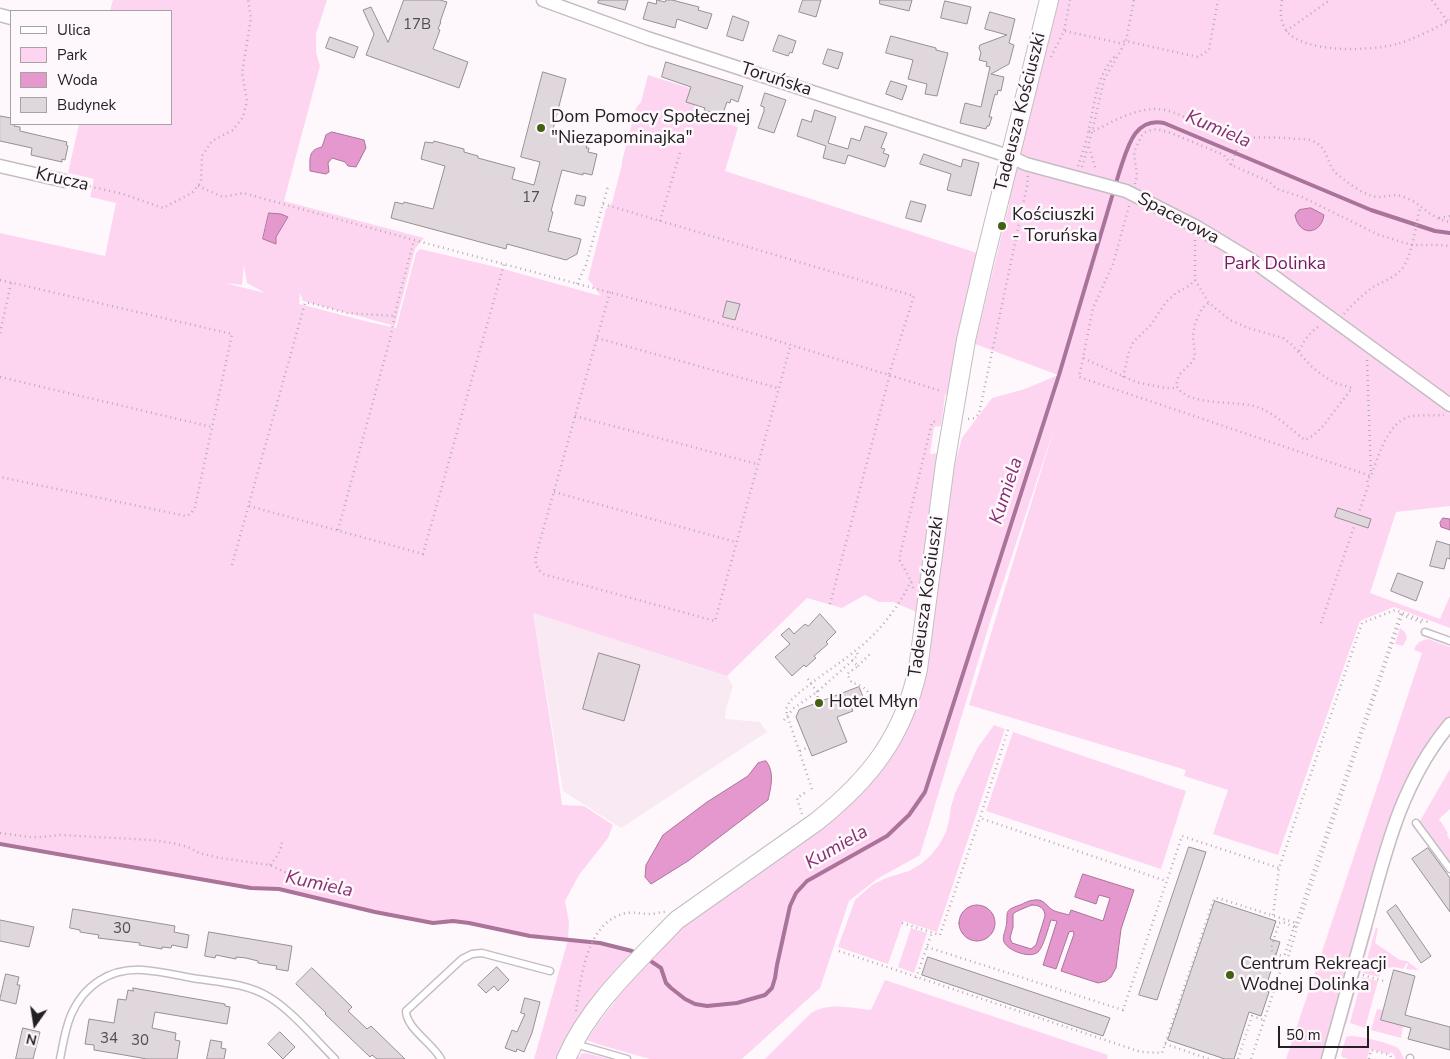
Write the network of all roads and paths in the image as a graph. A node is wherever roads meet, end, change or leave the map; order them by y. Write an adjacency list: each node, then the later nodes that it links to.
1 (248, 0): 25 (path)
2 (543, 0): 19 (street, Toruńska)
3 (1049, 0): 19 (street, Tadeusza Kościuszki)
4 (1070, 0): 11 (path)
5 (1134, 0): 13 (path)
6 (1218, 0): 13 (path)
7 (1282, 0): 12 (path)
8 (1330, 0): 12 (path)
9 (1432, 0): 10 (path)
10 (1448, 21): 12 (path)
11 (1064, 31): 13 (path); 14 (path)
12 (1286, 31)
13 (1126, 41): 15 (path)
14 (1049, 61)
15 (1091, 132): 16 (path); 17 (path); 22 (path)
16 (1241, 137): 20 (path); 29 (path)
17 (1089, 146): 22 (path); 24 (path)
18 (681, 149): 32 (path)
19 (1019, 161): 22 (street, Spacerowa); 62 (street, Tadeusza Kościuszki); 62 (path)
20 (1230, 165): 27 (path); 36 (path)
21 (0, 166): 23 (street, Krucza)
22 (1077, 178): 24 (street, Spacerowa)
23 (65, 181): 25 (path, Krucza)
24 (1103, 185): 27 (street, Spacerowa)
25 (198, 186): 35 (path)
26 (608, 186): 28 (path)
27 (1129, 193): 34 (street, Spacerowa); 52 (path)
28 (603, 204): 32 (path); 42 (path)
29 (1420, 207): 31 (path); 36 (path)
30 (1450, 216): 31 (path)
31 (1438, 218): 33 (path)
32 (660, 221): 53 (path)
33 (1450, 222)
34 (1195, 226): 40 (path); 46 (street, Spacerowa)
35 (414, 240): 38 (path); 45 (path)
36 (1412, 245): 37 (path); 46 (path)
37 (1450, 246)
38 (504, 264): 42 (path); 71 (path)
39 (0, 280): 41 (path)
40 (1194, 280): 44 (path); 55 (path)
41 (11, 283): 47 (path); 63 (path)
42 (577, 284): 43 (path)
43 (610, 292): 48 (path); 49 (path)
44 (1209, 303): 51 (path); 57 (path)
45 (395, 316): 68 (path); 71 (path)
46 (1335, 320): 50 (street, Spacerowa); 51 (path)
47 (0, 333)
48 (598, 338): 56 (path); 61 (path)
49 (791, 344): 53 (path); 56 (path)
50 (1367, 344): 59 (street, Spacerowa); 65 (path)
51 (1299, 351): 57 (path)
52 (1083, 358): 55 (path); 65 (path)
53 (889, 374): 58 (path); 76 (path)
54 (0, 377): 63 (path)
55 (1124, 377): 57 (path)
56 (778, 388): 64 (path)
57 (1177, 388)
58 (938, 390)
59 (1450, 405)
60 (1450, 415): 65 (path)
61 (575, 416): 64 (path); 67 (path)
62 (952, 420): 74 (path); 124 (street, Tadeusza Kościuszki)
63 (212, 427): 66 (path)
64 (758, 465): 72 (path)
65 (1371, 476): 69 (path)
66 (0, 477)
67 (554, 492): 72 (path); 72 (path)
68 (249, 506): 71 (path); 73 (path)
69 (1358, 515)
70 (1355, 524): 78 (path)
71 (338, 530)
72 (736, 542)
73 (232, 565)
74 (911, 581): 75 (path); 83 (path)
75 (914, 590)
76 (830, 604)
77 (1401, 612): 80 (path); 106 (path); 113 (path)
78 (1321, 623)
79 (1426, 624): 113 (path)
80 (1435, 625)
81 (1425, 632): 82 (lane)
82 (1450, 641)
83 (856, 650): 85 (path); 88 (path)
84 (870, 654): 86 (path)
85 (852, 660): 86 (path); 89 (path)
86 (858, 666): 91 (path)
87 (808, 679): 88 (path)
88 (811, 684): 89 (path); 92 (path)
89 (817, 692): 90 (path); 92 (path)
90 (818, 700)
91 (874, 702)
92 (787, 715): 93 (path); 97 (path)
93 (784, 720)
94 (1450, 724): 132 (street)
95 (1008, 730): 101 (path)
96 (808, 747): 97 (path)
97 (800, 751): 98 (path)
98 (812, 789)
99 (806, 792): 100 (path)
100 (808, 815)
101 (980, 818): 109 (path); 114 (path)
102 (1416, 823): 107 (lane)
103 (0, 833): 105 (path)
104 (282, 840): 105 (path)
105 (270, 865): 108 (path)
106 (1279, 868): 109 (path); 111 (path)
107 (1450, 869)
108 (304, 881)
109 (1166, 881): 115 (path)
110 (671, 914): 121 (path)
111 (1273, 915): 113 (path); 123 (path)
112 (902, 923): 114 (path)
113 (1295, 925): 113 (path); 122 (path)
114 (932, 932): 115 (path)
115 (927, 947): 119 (path)
116 (839, 951): 119 (path)
117 (550, 971): 127 (lane)
118 (1361, 975): 120 (path)
119 (916, 978): 123 (path)
120 (1387, 982)
121 (574, 1019)
122 (1264, 1020): 130 (path); 131 (path)
123 (1165, 1044): 129 (path)
124 (570, 1051): 128 (lane)
125 (60, 1059): 126 (lane)
126 (335, 1059)
127 (440, 1059)
128 (627, 1059)
129 (1210, 1059)
130 (1238, 1059)
131 (1251, 1059)
132 (1328, 1059)
133 (1369, 1059): 134 (path)
134 (1392, 1059)

